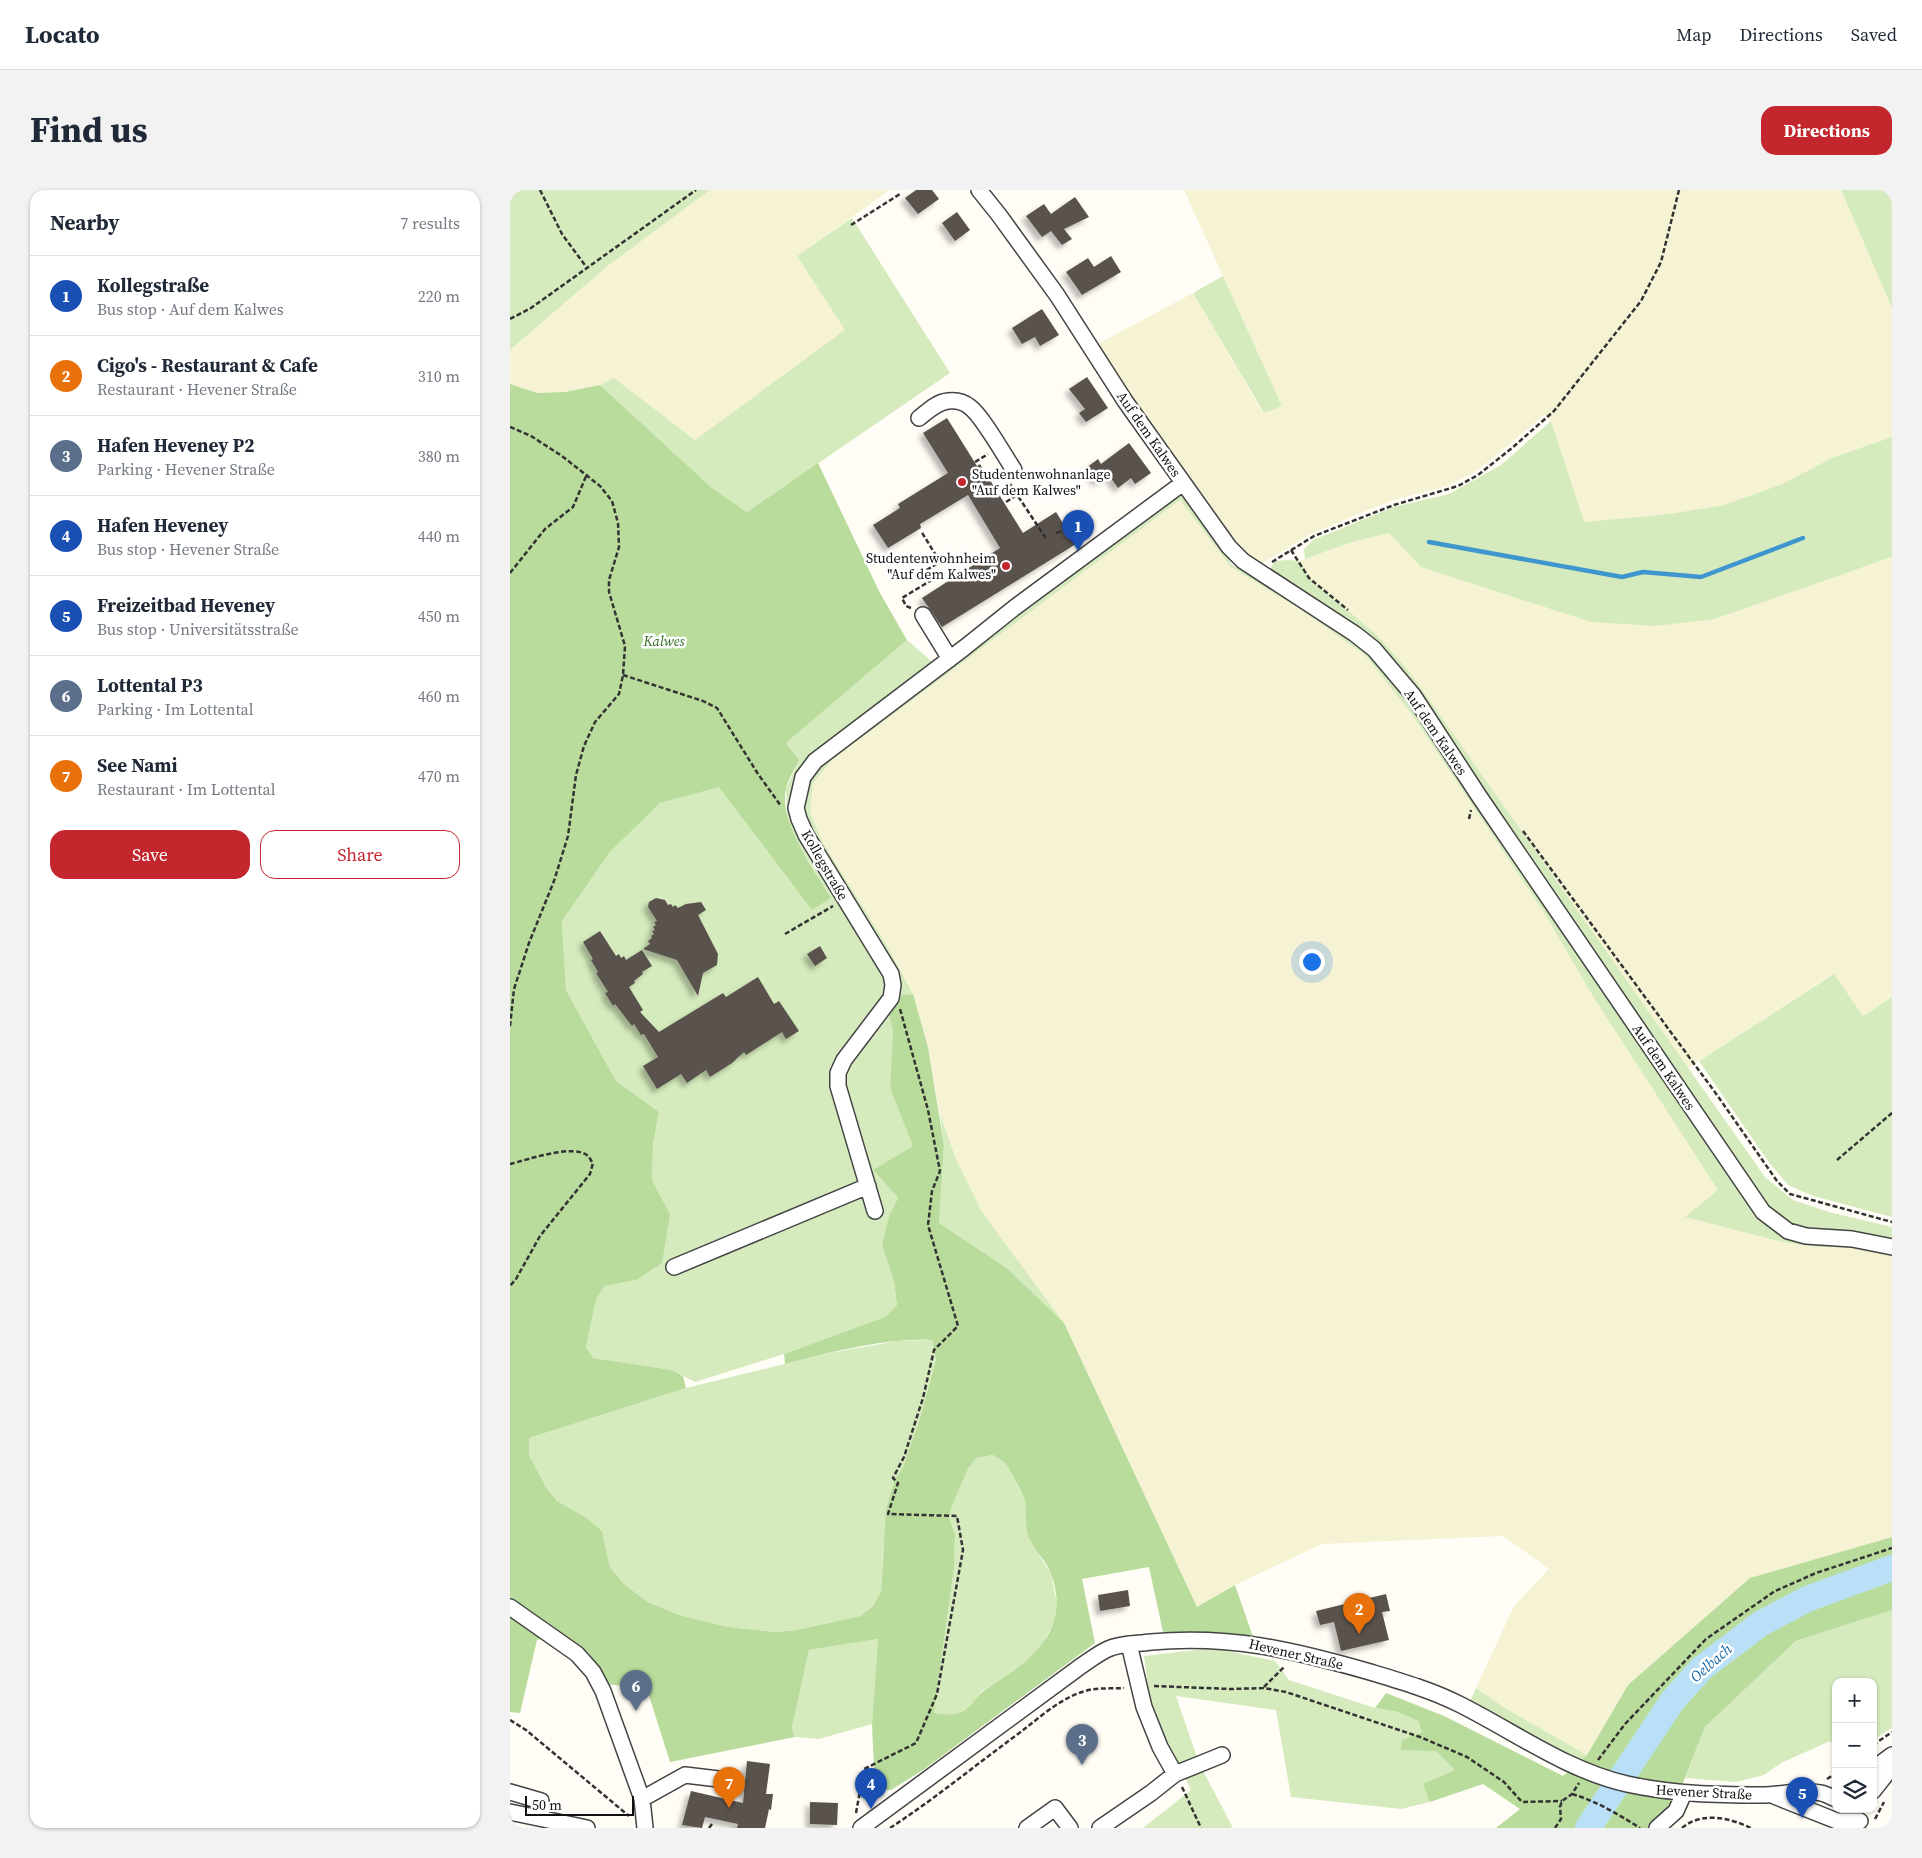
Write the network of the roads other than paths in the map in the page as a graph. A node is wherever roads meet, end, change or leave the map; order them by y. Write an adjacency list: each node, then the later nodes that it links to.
1 (979, 190): 4 (street, Auf dem Kalwes)
2 (919, 418): 3 (street)
3 (1011, 476)
4 (1183, 483): 6 (street); 9 (street, Auf dem Kalwes)
5 (923, 616): 6 (street)
6 (950, 659): 7 (street, Kollegstraße)
7 (868, 1186): 8 (street); 10 (street)
8 (875, 1211)
9 (1892, 1247)
10 (674, 1267)
11 (510, 1607): 24 (street)
12 (1129, 1644): 17 (street); 20 (street, Hevener Straße); 30 (street, Hevener Straße)
13 (1222, 1755): 17 (street)
14 (1892, 1755): 16 (street)
15 (1892, 1767): 22 (street)
16 (1874, 1768)
17 (1179, 1779): 34 (street)
18 (735, 1781): 24 (street)
19 (510, 1792): 27 (street)
20 (1684, 1793): 21 (street, Hevener Straße); 35 (street)
21 (1767, 1795): 23 (street, Hevener Straße); 28 (street)
22 (1879, 1796)
23 (1832, 1797)
24 (642, 1799): 29 (street)
25 (510, 1812): 27 (street)
26 (1862, 1817): 28 (street)
27 (542, 1818): 31 (street)
28 (1838, 1820)
29 (640, 1825)
30 (863, 1827)
31 (587, 1828)
32 (1027, 1828): 33 (street)
33 (1070, 1828)
34 (1100, 1828)
35 (1657, 1828)

